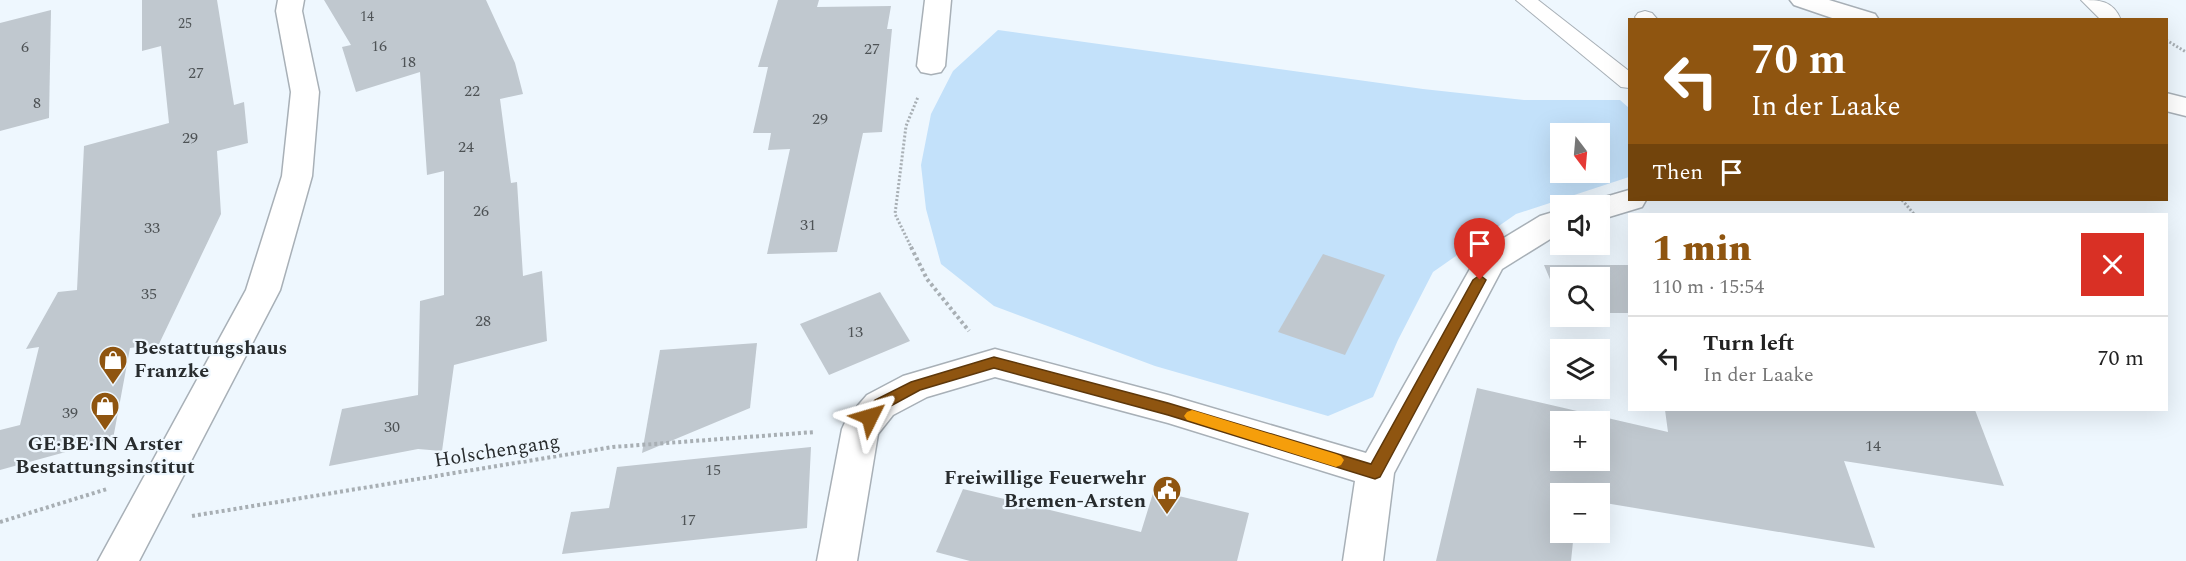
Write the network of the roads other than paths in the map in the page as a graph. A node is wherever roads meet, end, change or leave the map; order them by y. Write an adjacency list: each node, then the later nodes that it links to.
1 (291, 0): 16 (street)
2 (938, 0): 8 (street)
3 (1526, 0): 9 (lane)
4 (1803, 0): 6 (street)
5 (2091, 0): 7 (lane)
6 (1860, 18)
7 (2110, 18)
8 (931, 66)
9 (1628, 81)
10 (2168, 102): 11 (street)
11 (2186, 107)
12 (1628, 201): 13 (street)
13 (1610, 206)
14 (1550, 225): 15 (street)
15 (1375, 472): 17 (street); 18 (street)
16 (118, 561)
17 (837, 561)
18 (1363, 561)

